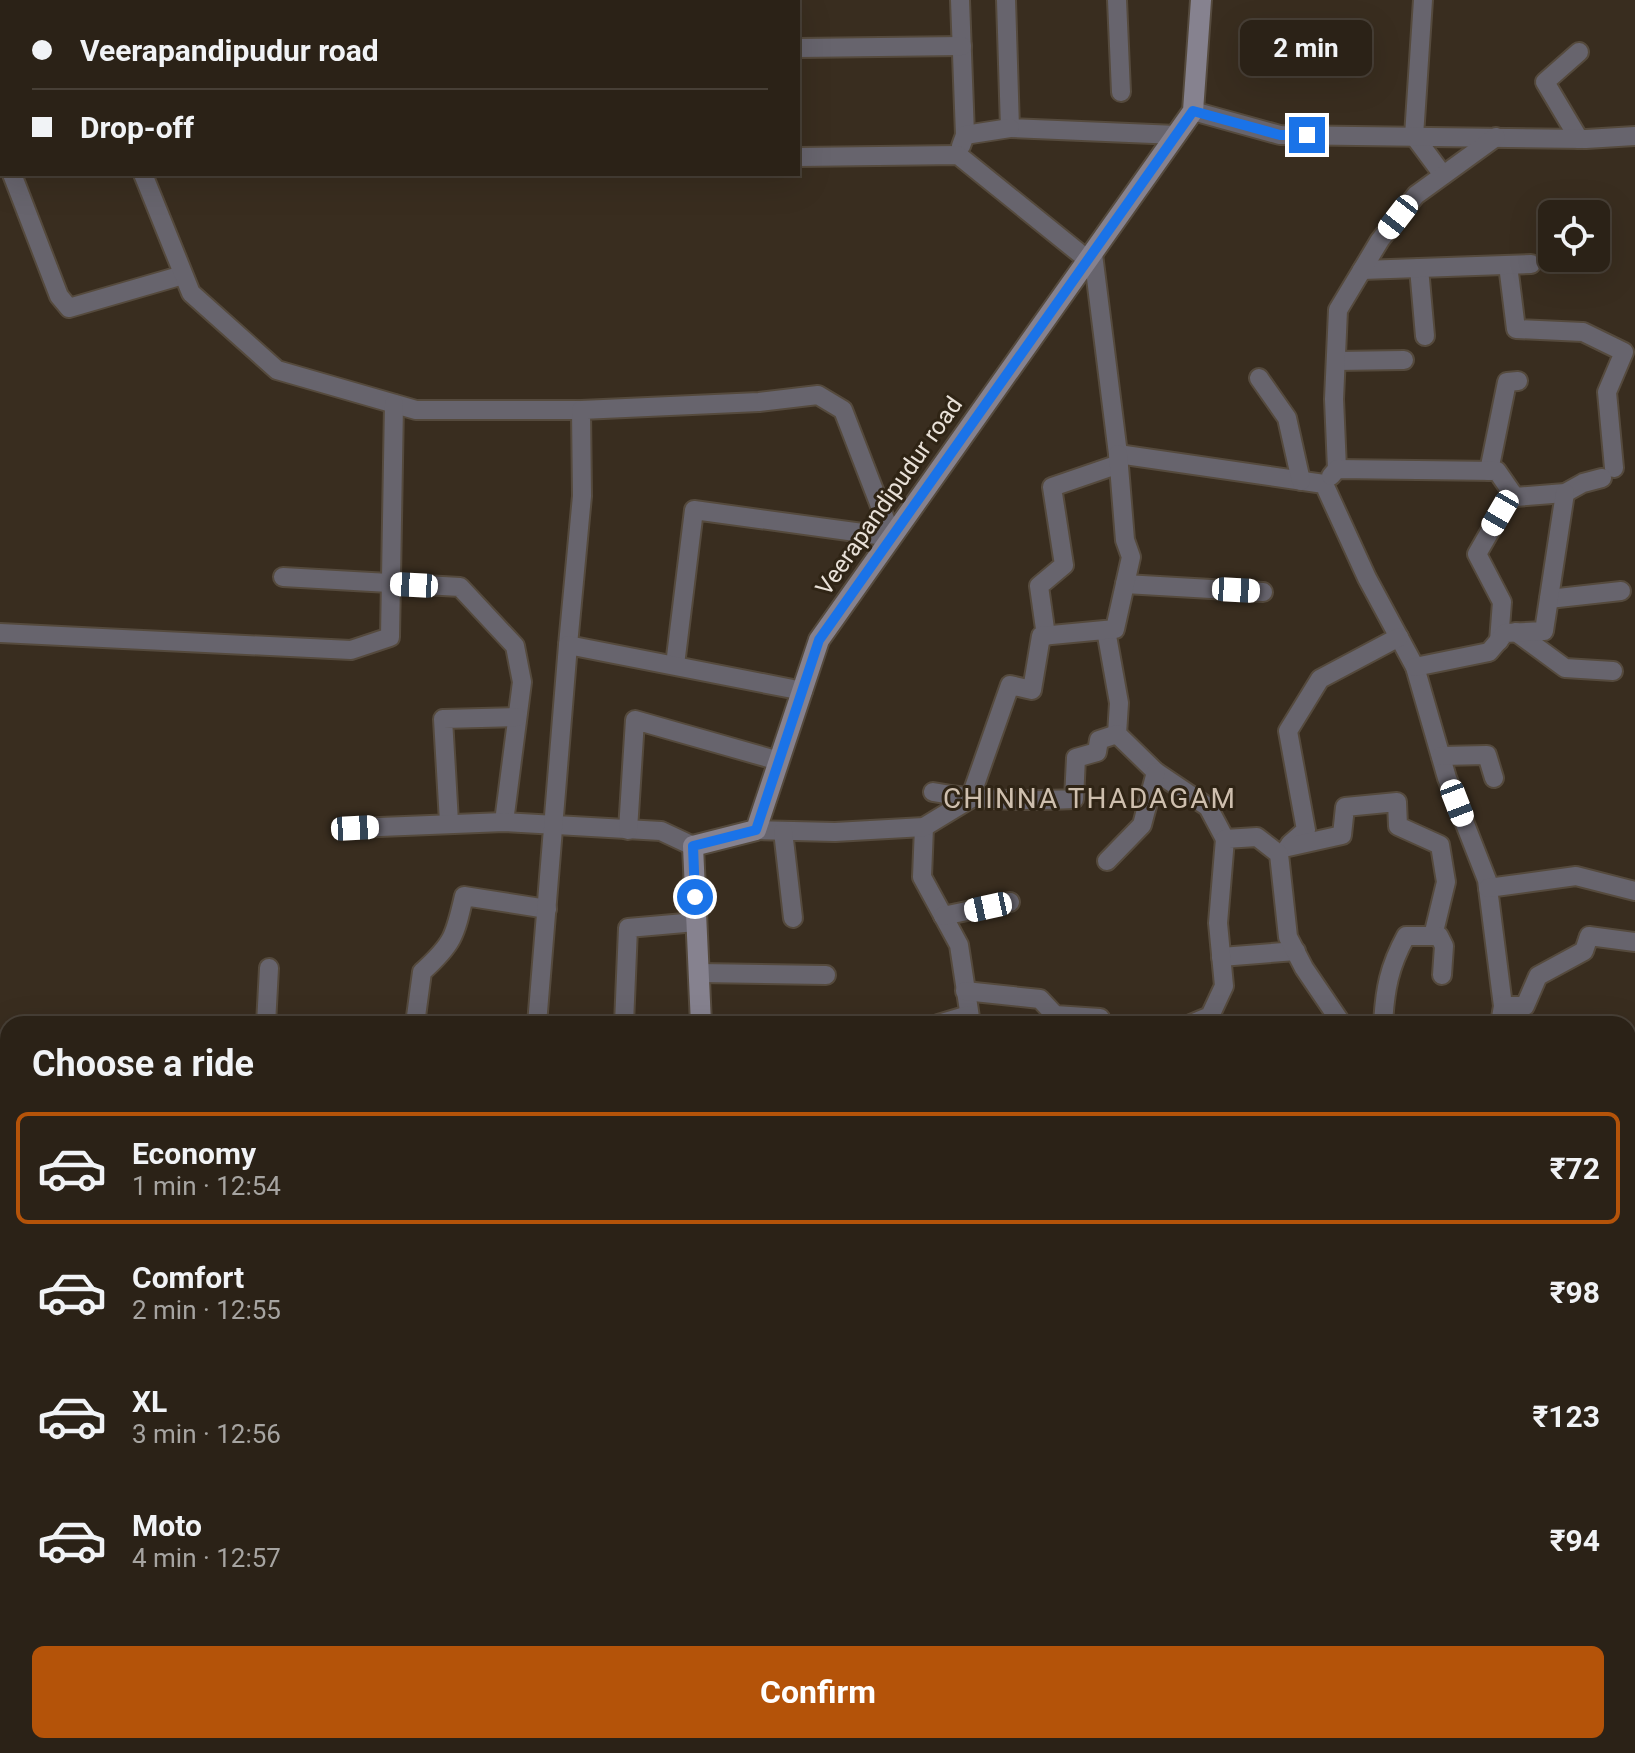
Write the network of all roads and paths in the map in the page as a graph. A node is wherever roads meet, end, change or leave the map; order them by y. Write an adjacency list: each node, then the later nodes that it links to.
1 (960, 0): 6 (street)
2 (1006, 0): 11 (street)
3 (1117, 0): 9 (street)
4 (1201, 0): 10 (street, Veerapandipudur road)
5 (1423, 0): 14 (street)
6 (962, 46): 7 (street); 12 (street)
7 (800, 48)
8 (1579, 52): 17 (street)
9 (1121, 92)
10 (1193, 111): 13 (street, Veerapandipudur road); 14 (street)
11 (1010, 128): 12 (street); 13 (street)
12 (965, 135): 18 (street)
13 (1177, 135): 23 (street, Veerapandipudur road)
14 (1414, 136): 16 (street); 20 (street)
15 (1635, 136): 17 (street)
16 (1496, 137): 17 (street); 20 (street)
17 (1579, 139)
18 (958, 155): 19 (street); 23 (street)
19 (800, 157)
20 (1443, 175): 27 (street)
21 (13, 176): 28 (street)
22 (144, 176): 28 (street)
23 (1091, 257): 37 (street); 44 (street, Veerapandipudur road)
24 (1531, 264): 25 (street)
25 (1508, 265): 26 (street); 30 (street)
26 (1419, 268): 27 (street); 29 (street)
27 (1362, 270): 32 (street)
28 (183, 275): 35 (street)
29 (1425, 336)
30 (1629, 350): 43 (street)
31 (1404, 360): 32 (street)
32 (1336, 361): 38 (street)
33 (1259, 378): 40 (street)
34 (1518, 381): 39 (street)
35 (394, 404): 36 (street); 46 (street)
36 (581, 410): 44 (street); 57 (street)
37 (1119, 459): 40 (street); 47 (street); 54 (street)
38 (1337, 469): 39 (street); 41 (street)
39 (1489, 471): 42 (street)
40 (1301, 481): 41 (street)
41 (1324, 484): 55 (street)
42 (1512, 493): 43 (street); 56 (street)
43 (1565, 493): 50 (street)
44 (892, 537): 58 (street); 61 (street, Veerapandipudur road)
45 (283, 577): 46 (street)
46 (391, 583): 53 (street); 62 (street)
47 (1125, 584): 49 (street); 51 (street)
48 (1621, 591): 50 (street)
49 (1263, 592)
50 (1549, 599): 52 (street)
51 (1106, 630): 54 (street); 63 (street)
52 (1516, 632): 56 (street); 60 (street)
53 (0, 633)
54 (1046, 636): 69 (street)
55 (1399, 637): 59 (street); 80 (street)
56 (1499, 641): 59 (street)
57 (568, 645): 58 (street); 72 (street)
58 (675, 665): 61 (street)
59 (1415, 667): 64 (street)
60 (1613, 671)
61 (803, 691): 65 (street, Veerapandipudur road)
62 (517, 717): 70 (street); 71 (street)
63 (1117, 734): 66 (street); 69 (street)
64 (1441, 756): 67 (street); 82 (street)
65 (779, 761): 75 (street); 76 (street, Veerapandipudur road)
66 (1156, 772): 78 (street); 81 (street)
67 (1494, 778)
68 (933, 792): 69 (street)
69 (970, 799): 73 (street)
70 (449, 822): 71 (street); 74 (street)
71 (504, 822): 72 (street)
72 (553, 825): 75 (street); 85 (street)
73 (924, 827): 77 (street); 86 (street)
74 (355, 828)
75 (628, 830): 79 (street)
76 (756, 830): 77 (street); 79 (street)
77 (783, 831): 87 (street)
78 (1225, 839): 80 (street); 92 (street)
79 (693, 846): 88 (street)
80 (1283, 850): 89 (street); 91 (street)
81 (1107, 861)
82 (1488, 888): 83 (street); 98 (street)
83 (1635, 891)
84 (1010, 902): 86 (street)
85 (547, 909): 100 (street); 101 (street)
86 (943, 916): 97 (street)
87 (793, 918)
88 (696, 922): 94 (street); 102 (street)
89 (1433, 936): 96 (street); 108 (street)
90 (1635, 942): 98 (street)
91 (1296, 951): 92 (street); 107 (street)
92 (1221, 957): 106 (street)
93 (269, 968): 99 (street)
94 (699, 973): 95 (street); 103 (street)
95 (826, 975)
96 (1442, 975)
97 (965, 991): 104 (street); 105 (street)
98 (1502, 1015)
99 (266, 1016)
100 (416, 1016)
101 (538, 1016)
102 (624, 1016)
103 (701, 1016)
104 (969, 1016)
105 (1070, 1016)
106 (1210, 1016)
107 (1337, 1016)
108 (1383, 1016)

